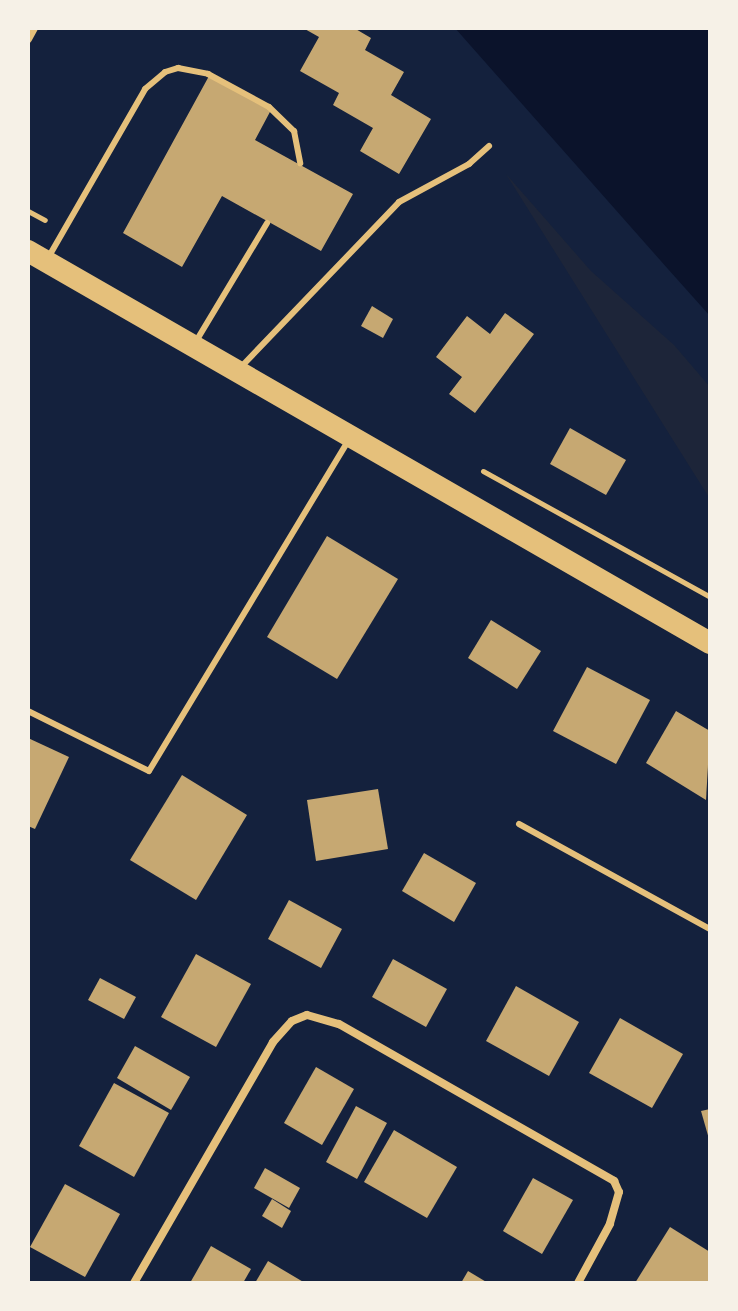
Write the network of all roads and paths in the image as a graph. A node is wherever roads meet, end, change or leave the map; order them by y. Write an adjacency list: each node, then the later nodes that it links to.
1 (34, 28): 2 (street)
2 (28, 39)
3 (489, 146): 8 (lane)
4 (300, 163): 6 (lane)
5 (267, 223): 7 (lane)
6 (37, 256): 7 (highway)
7 (194, 345): 8 (highway)
8 (239, 370): 9 (highway)
9 (351, 435): 10 (highway); 11 (lane)
10 (710, 643)
11 (28, 711)
12 (519, 824): 13 (lane)
13 (710, 929)
14 (134, 1283): 15 (street)
15 (578, 1283)

